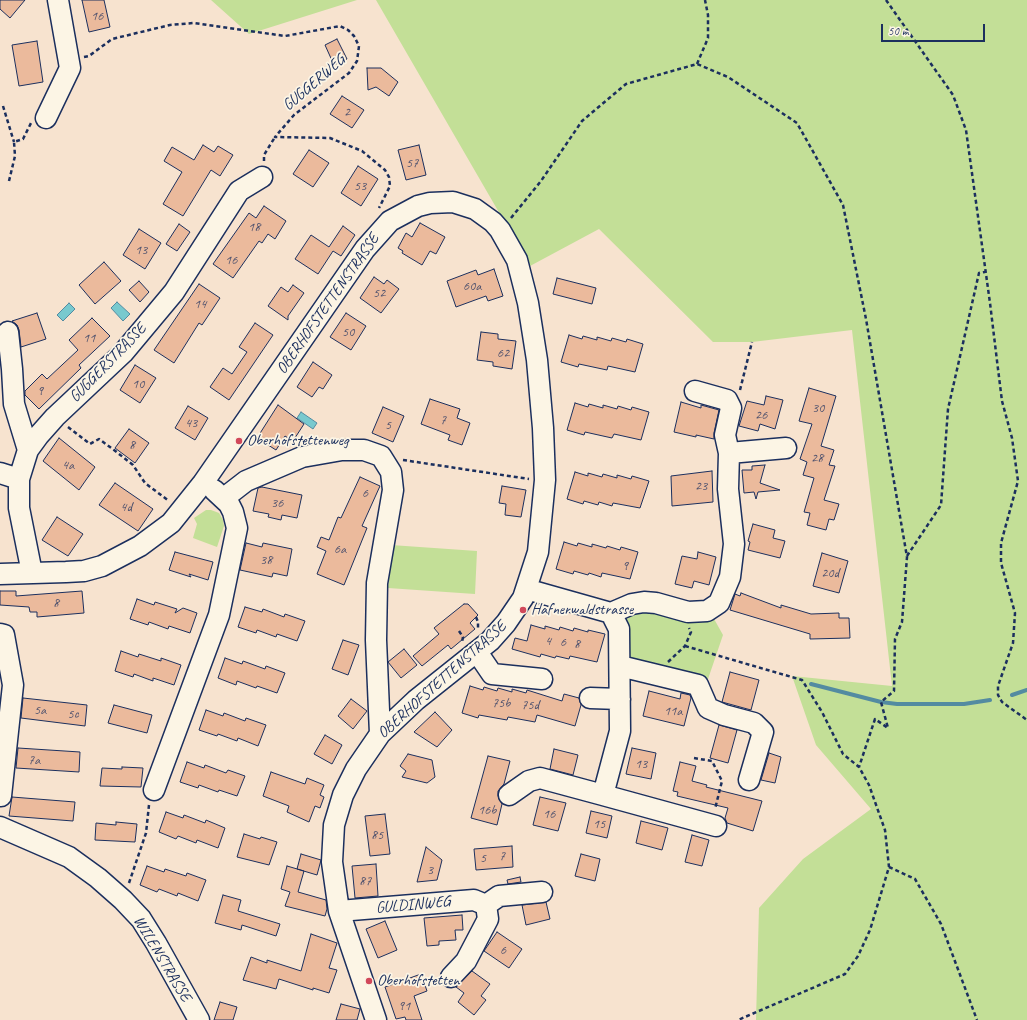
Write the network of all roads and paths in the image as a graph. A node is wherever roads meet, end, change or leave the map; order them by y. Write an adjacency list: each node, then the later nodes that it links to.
1 (58, 0): 7 (street)
2 (705, 0): 5 (path)
3 (886, 0): 14 (path)
4 (83, 57): 8 (path, GUGGERWEG)
5 (697, 64): 13 (path); 31 (path)
6 (2, 106): 9 (path)
7 (46, 118): 9 (path)
8 (275, 137): 10 (path); 12 (path, GUGGERWEG)
9 (14, 142): 11 (path)
10 (262, 177): 20 (street, GUGGERSTRASSE)
11 (9, 181)
12 (382, 228): 13 (street, OBERHOFSTETTENSTRASSE); 28 (street, OBERHOFSTETTENSTRASSE)
13 (500, 230): 27 (street, OBERHOFSTETTENSTRASSE)
14 (986, 272): 31 (path); 48 (path)
15 (8, 332): 22 (street)
16 (752, 342): 19 (path)
17 (695, 391): 19 (street)
18 (0, 398): 22 (street)
19 (731, 408): 23 (street)
20 (55, 417): 22 (street, GUGGERSTRASSE); 30 (path)
21 (786, 448): 23 (street)
22 (28, 450): 26 (street, GUGGERSTRASSE)
23 (729, 453): 35 (street)
24 (381, 456): 27 (path); 29 (street); 49 (street)
25 (0, 473): 26 (street)
26 (19, 479): 32 (street, GUGGERSTRASSE)
27 (545, 480): 34 (street, OBERHOFSTETTENSTRASSE)
28 (203, 483): 29 (street); 32 (street, OBERHOFSTETTENSTRASSE)
29 (224, 498): 53 (street)
30 (172, 503)
31 (907, 557): 51 (path)
32 (32, 573): 33 (street, OBERHOFSTETTENSTRASSE)
33 (0, 574)
34 (526, 589): 36 (street); 42 (street, OBERHOFSTETTENSTRASSE)
35 (688, 612): 36 (street); 41 (path)
36 (611, 613): 43 (street)
37 (476, 617): 38 (path)
38 (478, 627)
39 (459, 631): 42 (path)
40 (0, 634): 56 (street)
41 (685, 646): 44 (path); 51 (path)
42 (469, 647): 45 (street); 49 (street, OBERHOFSTETTENSTRASSE)
43 (620, 666): 44 (street); 47 (street)
44 (664, 677): 52 (street)
45 (542, 679)
46 (590, 698): 47 (street)
47 (620, 699): 55 (street)
48 (1027, 720)
49 (380, 734): 63 (street, OBERHOFSTETTENSTRASSE)
50 (694, 758): 57 (path)
51 (859, 767): 59 (path)
52 (749, 780)
53 (154, 790): 61 (path)
54 (510, 795): 55 (street)
55 (603, 795): 57 (street)
56 (1, 796)
57 (713, 825)
58 (0, 827): 61 (street, WILENSTRASSE)
59 (889, 867): 67 (path); 68 (path)
60 (542, 892): 62 (street)
61 (123, 900): 65 (street, WILENSTRASSE)
62 (486, 905): 63 (street, GULDINWEG); 64 (street)
63 (339, 911): 66 (street, OBERHOFSTETTENSTRASSE)
64 (451, 978)
65 (199, 1020)
66 (376, 1020)
67 (738, 1020)
68 (977, 1020)

